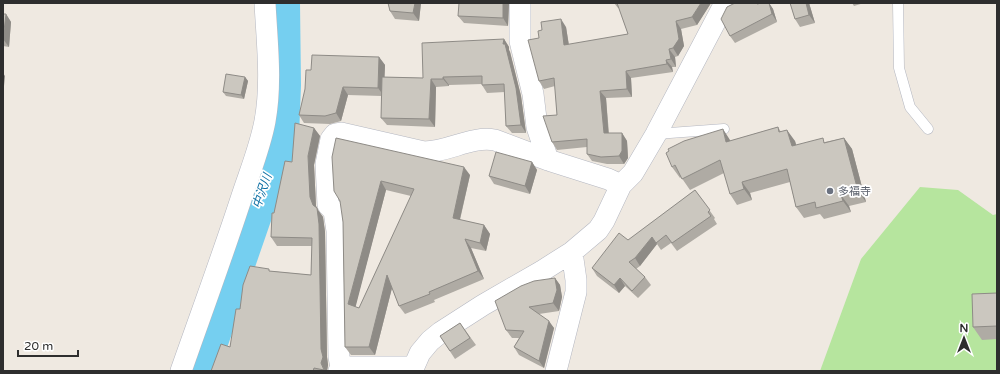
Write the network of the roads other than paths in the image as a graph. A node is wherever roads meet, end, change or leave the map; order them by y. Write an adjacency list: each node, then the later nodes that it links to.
1 (265, 3): 13 (street)
2 (520, 3): 8 (street)
3 (725, 3): 7 (street)
4 (898, 3): 6 (lane)
5 (724, 129): 7 (lane)
6 (928, 129)
7 (656, 134): 9 (street)
8 (548, 160): 9 (street); 11 (street)
9 (621, 185): 10 (street)
10 (572, 252): 12 (street); 14 (street)
11 (340, 369): 12 (street)
12 (412, 369)
13 (181, 371)
14 (556, 371)

